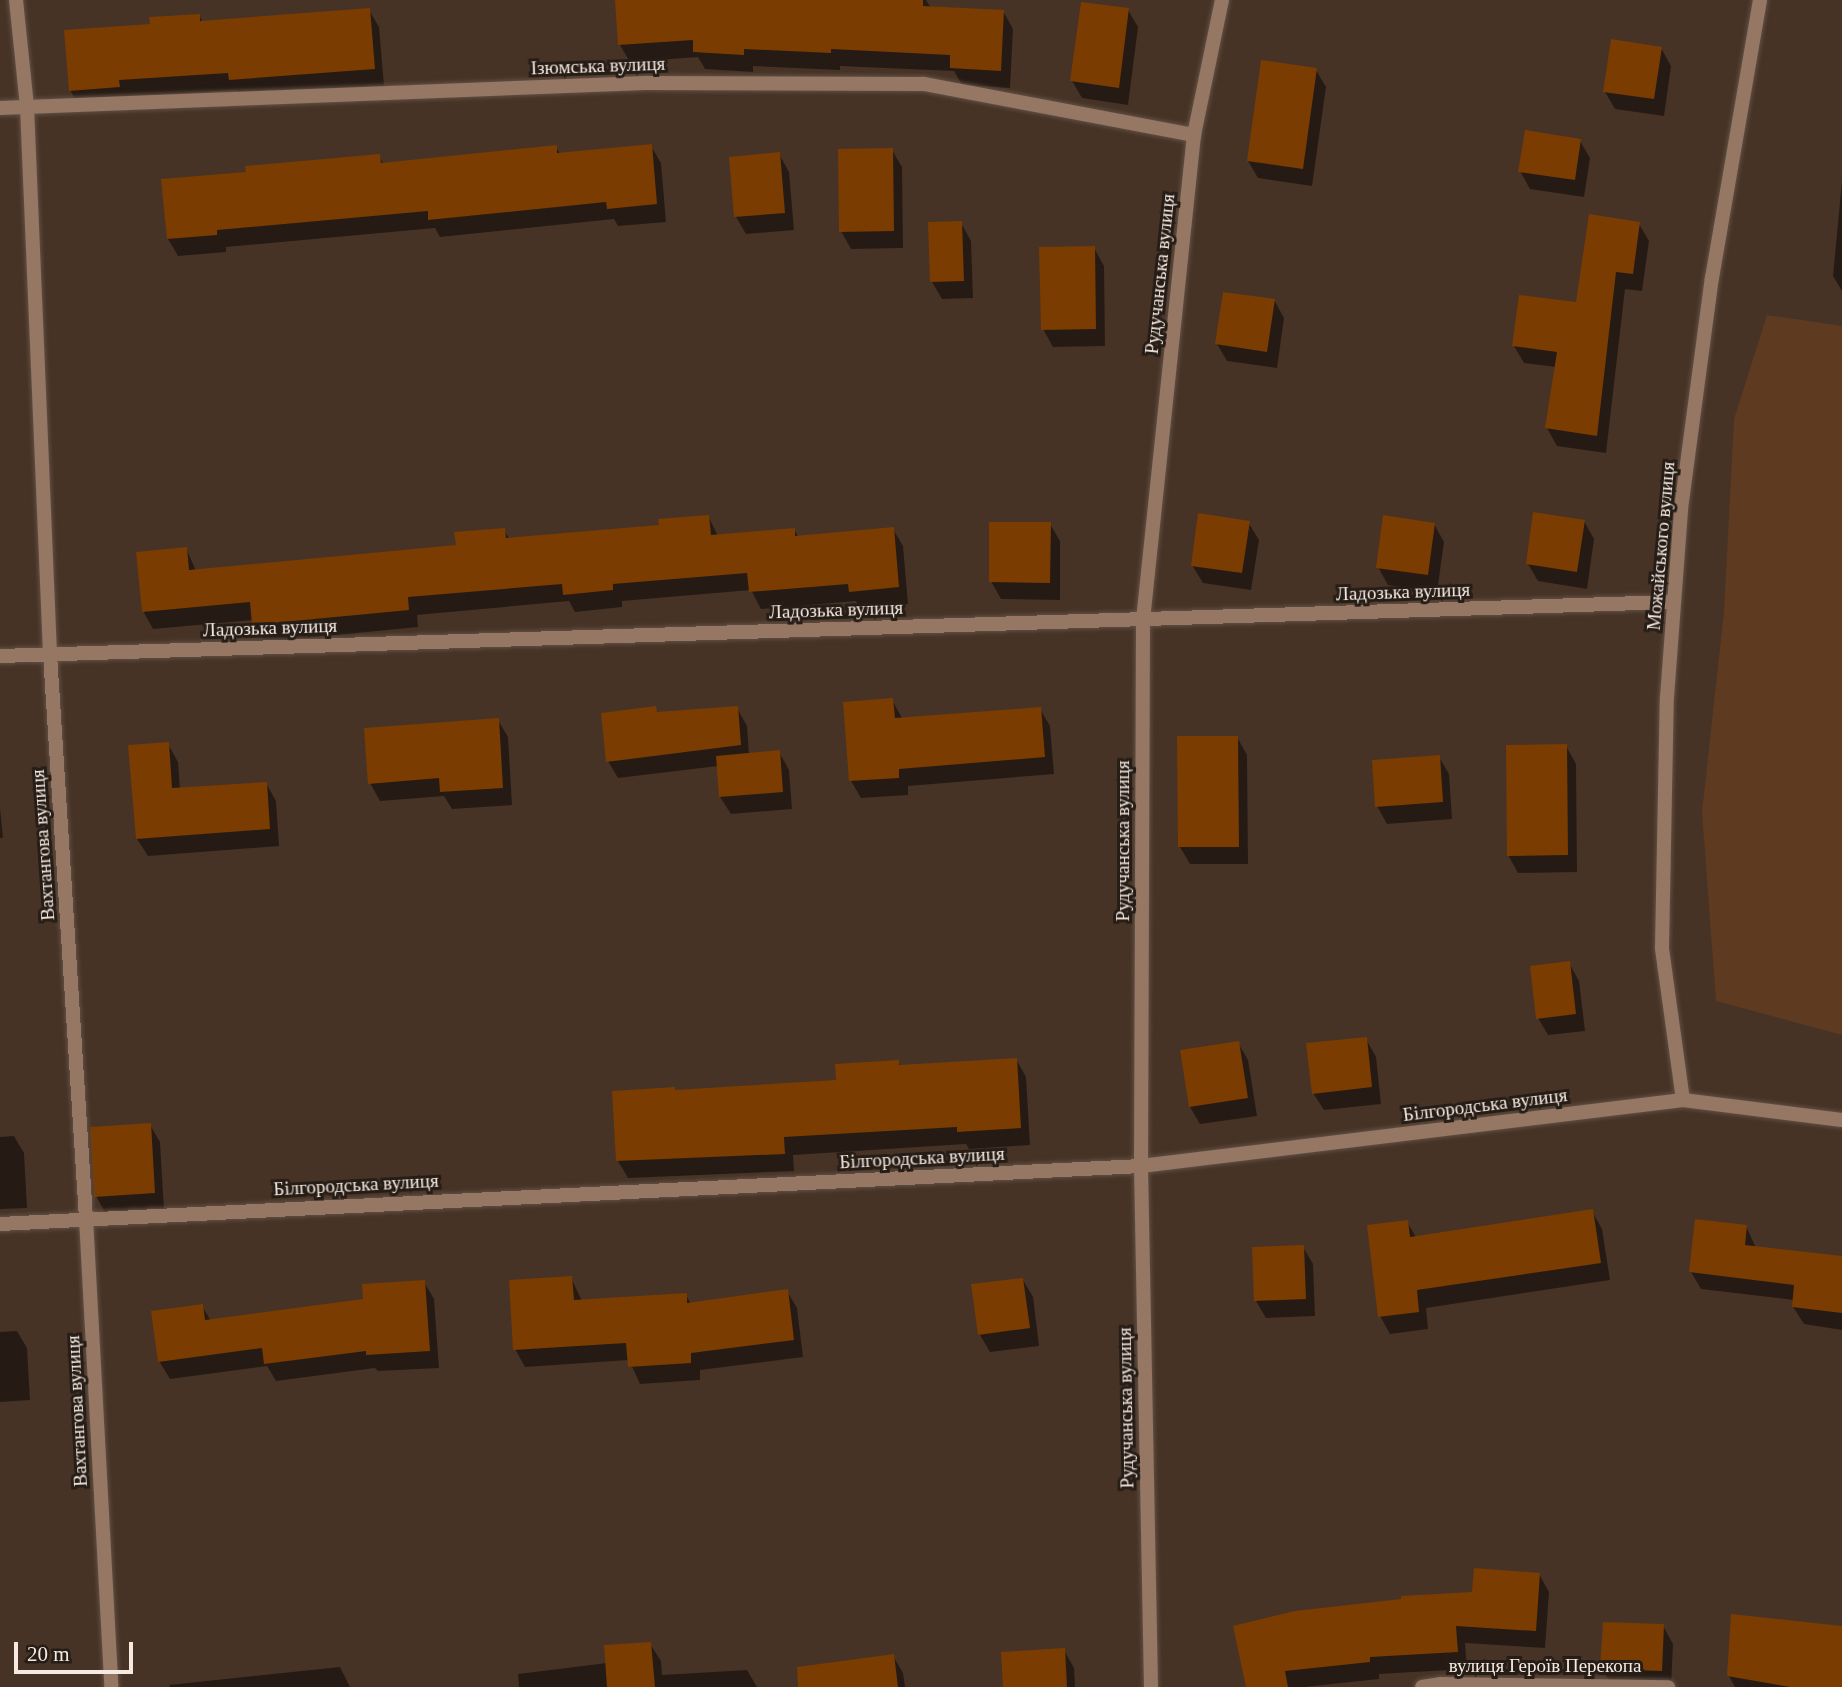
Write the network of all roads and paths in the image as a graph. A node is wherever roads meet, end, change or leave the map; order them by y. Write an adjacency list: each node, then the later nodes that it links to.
1 (16, 0): 4 (street, Вахтангова вулиця)
2 (1222, 0): 6 (street, Рудучанська вулиця)
3 (1760, 0): 7 (street, Можайського вулиця)
4 (27, 107): 5 (street, Ізюмська вулиця); 6 (street, Ізюмська вулиця); 9 (street, Вахтангова вулиця)
5 (0, 108)
6 (1194, 135): 8 (street, Рудучанська вулиця)
7 (1674, 602): 8 (street, Ладозька вулиця); 11 (street, Можайського вулиця)
8 (1143, 620): 9 (street, Ладозька вулиця); 13 (street, Рудучанська вулиця)
9 (50, 654): 10 (street, Ладозька вулиця); 14 (street, Вахтангова вулиця)
10 (0, 656)
11 (1683, 1100): 12 (street, Білгородська вулиця); 13 (street, Білгородська вулиця)
12 (1842, 1120)
13 (1141, 1166): 14 (street, Білгородська вулиця); 17 (street, Рудучанська вулиця)
14 (86, 1218): 15 (street, Білгородська вулиця); 16 (street, Вахтангова вулиця)
15 (0, 1224)
16 (111, 1687)
17 (1151, 1687)
18 (1422, 1687): 19 (street, вулиця Героїв Перекопа)
19 (1668, 1687)

